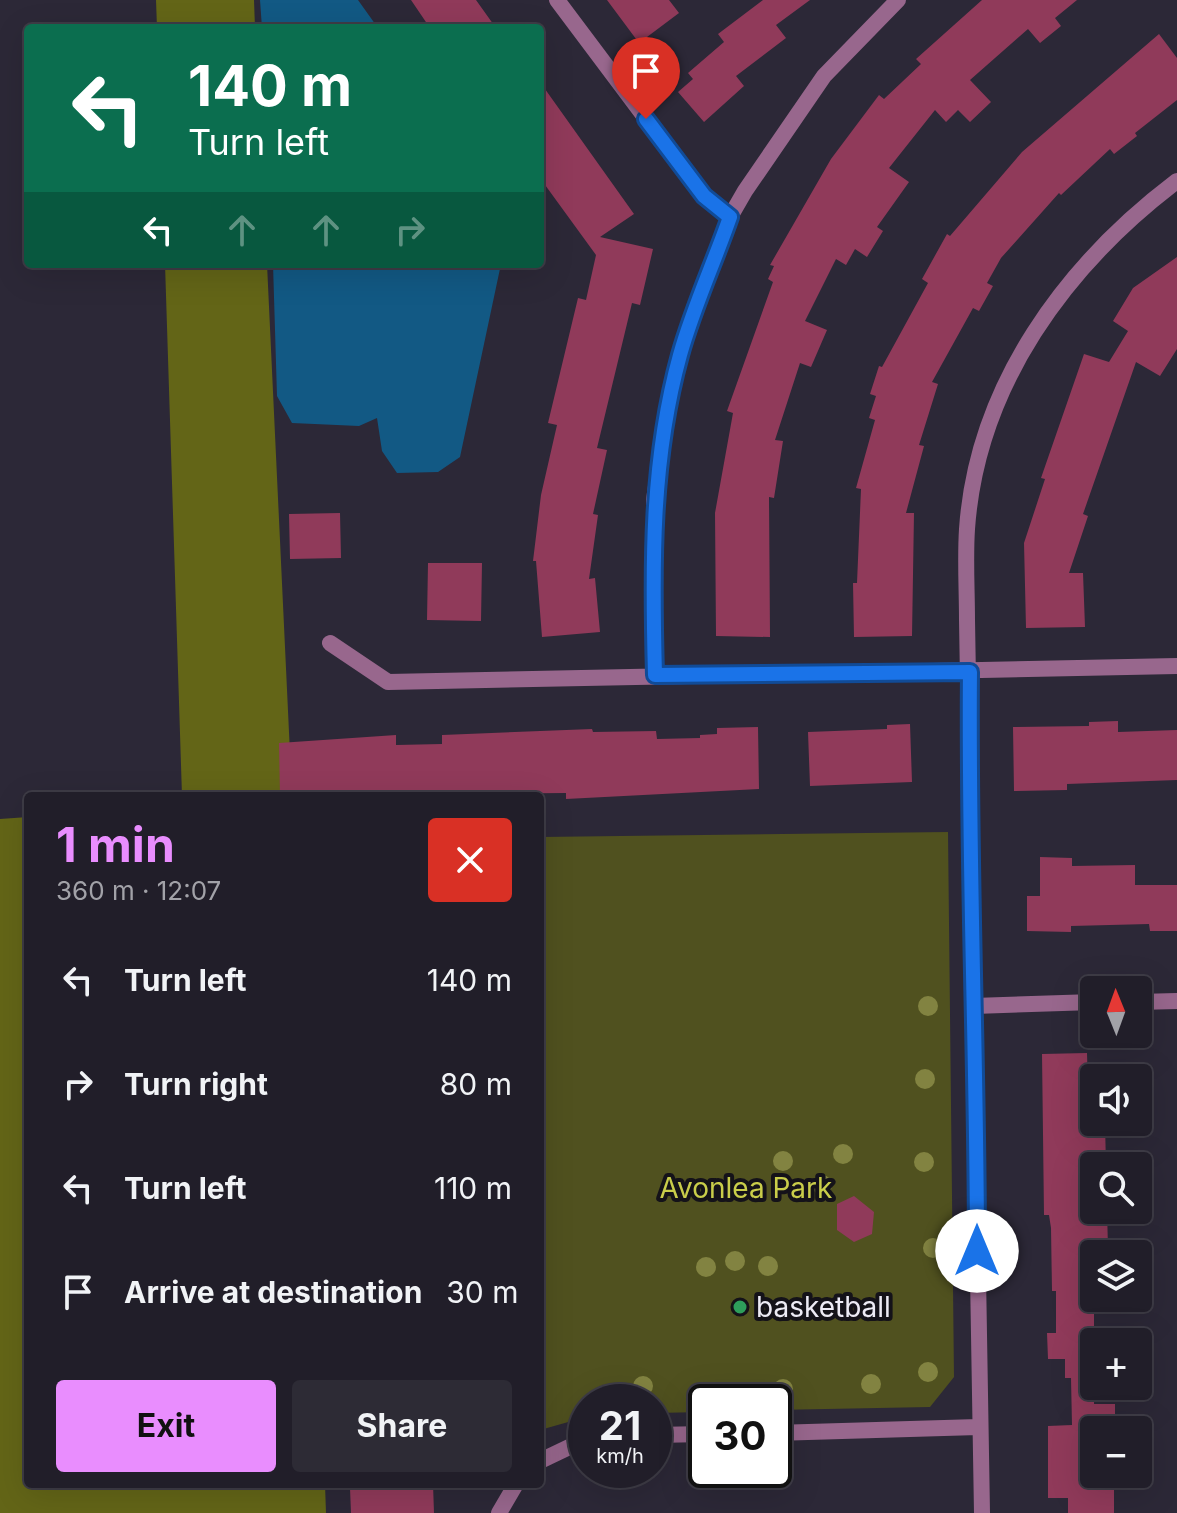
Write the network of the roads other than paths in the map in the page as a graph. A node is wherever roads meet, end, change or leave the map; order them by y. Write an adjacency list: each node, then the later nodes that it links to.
1 (557, 0): 4 (street)
2 (898, 0): 4 (street)
3 (1177, 181): 7 (street)
4 (730, 217): 8 (street)
5 (330, 643): 8 (street)
6 (1177, 666): 7 (street)
7 (970, 672): 8 (street); 12 (street)
8 (655, 675)
9 (1177, 1001): 11 (street)
10 (1080, 1002): 12 (street)
11 (1152, 1002)
12 (974, 1006): 13 (street)
13 (978, 1427): 14 (street); 19 (street)
14 (792, 1432)
15 (568, 1448): 16 (street)
16 (544, 1459)
17 (514, 1488): 18 (street)
18 (499, 1513)
19 (982, 1513)

